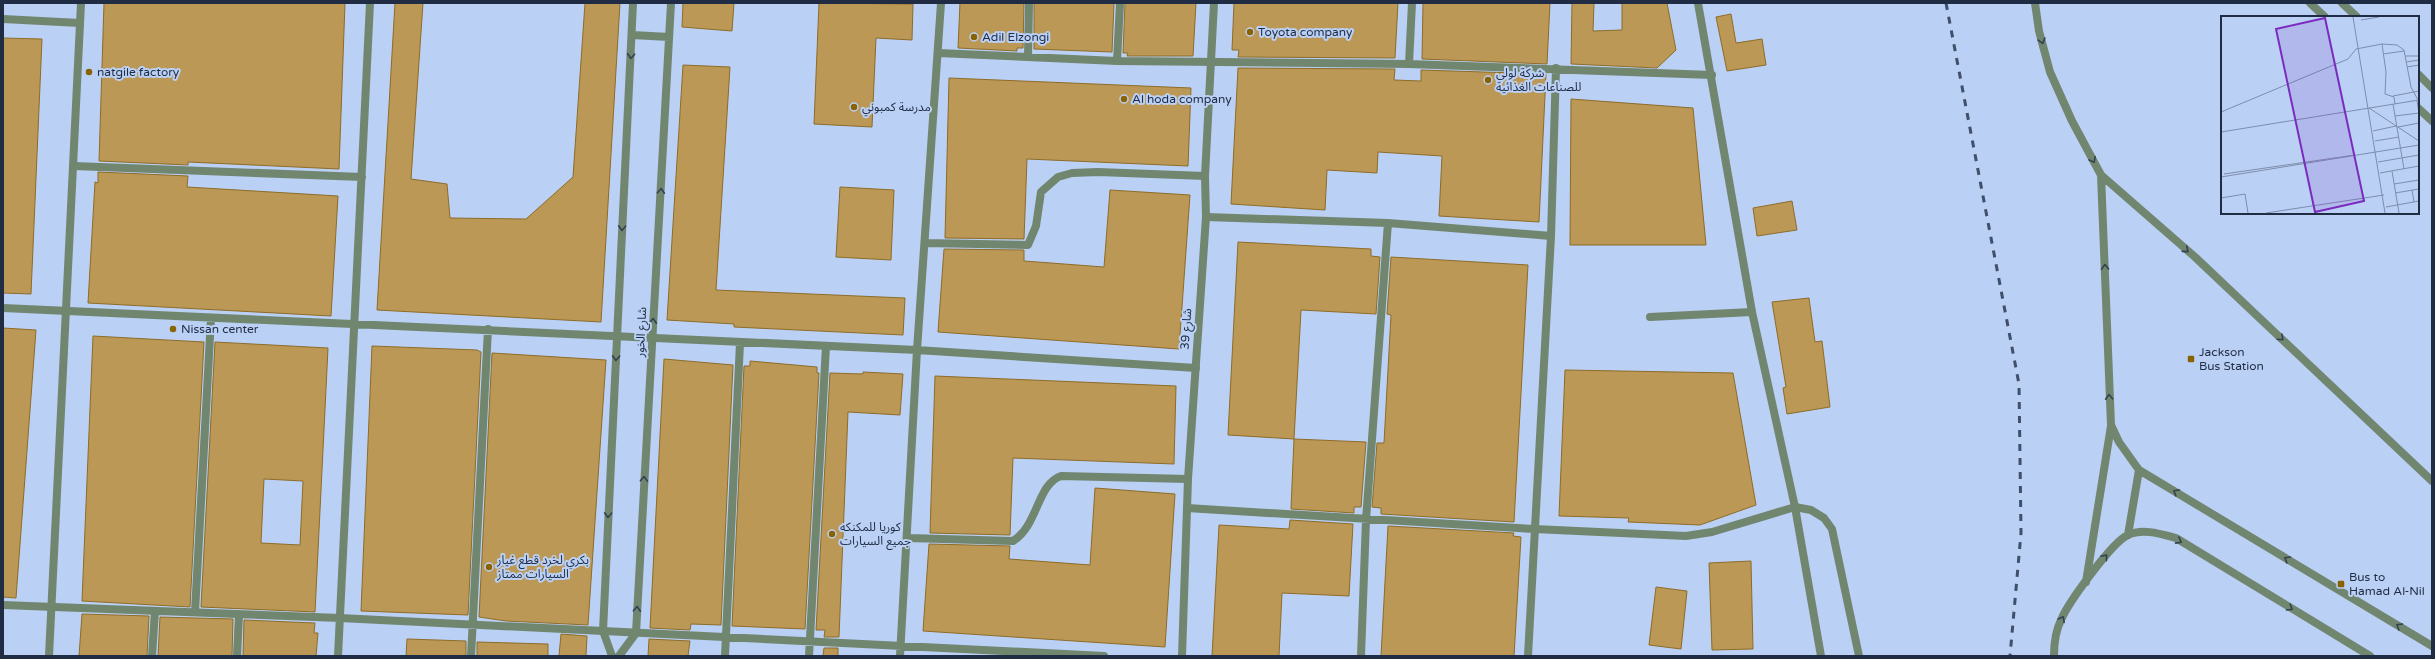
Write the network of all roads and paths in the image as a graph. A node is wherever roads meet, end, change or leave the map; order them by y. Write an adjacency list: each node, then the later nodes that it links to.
1 (81, 3): 17 (street)
2 (370, 3): 34 (street)
3 (633, 3): 18 (street, شارع الخور)
4 (671, 3): 19 (street, شارع الخور)
5 (941, 3): 20 (street)
6 (1029, 3): 21 (street)
7 (1120, 3): 22 (street)
8 (1214, 3): 23 (street, شارع 39)
9 (1412, 3): 24 (street)
10 (1698, 3): 26 (street)
11 (2036, 3): 32 (street, one-way to 32)
12 (2310, 3): 14 (street)
13 (2342, 3): 15 (street)
14 (2324, 16)
15 (2356, 16)
16 (3, 19): 17 (street)
17 (80, 23): 31 (street)
18 (632, 36): 19 (street); 46 (street, شارع الخور, one-way to 46)
19 (669, 37): 47 (street, شارع الخور, one-way to 19)
20 (938, 53): 21 (street); 38 (street)
21 (1028, 57): 22 (street)
22 (1117, 61): 23 (street)
23 (1211, 64): 24 (street); 33 (street, شارع 39)
24 (1409, 64): 25 (street)
25 (1556, 68): 26 (street); 37 (street)
26 (1712, 75): 41 (street)
27 (2419, 75): 28 (street)
28 (2432, 88)
29 (2419, 109): 30 (street)
30 (2432, 121)
31 (74, 166): 34 (street); 40 (street)
32 (2101, 175): 52 (street, one-way to 32); 55 (street, one-way to 55)
33 (1205, 176): 35 (street, شارع 39); 38 (street)
34 (362, 177): 44 (street)
35 (1206, 217): 36 (street); 51 (street, شارع 39)
36 (1388, 223): 37 (street); 58 (street)
37 (1551, 236): 59 (street)
38 (925, 244): 50 (street)
39 (3, 308): 40 (street)
40 (67, 311): 43 (street); 64 (street)
41 (1752, 312): 42 (street); 56 (street)
42 (1650, 317)
43 (211, 318): 44 (street); 66 (street)
44 (355, 323): 45 (street); 68 (street)
45 (488, 329): 46 (street); 69 (street)
46 (617, 337): 47 (street); 70 (street, شارع الخور, one-way to 70)
47 (652, 339): 48 (street); 71 (street, شارع الخور, one-way to 47)
48 (740, 343): 49 (street); 72 (street)
49 (826, 346): 50 (street); 73 (street)
50 (917, 350): 51 (street); 61 (street)
51 (1196, 368): 54 (street, شارع 39)
52 (2111, 425): 53 (street); 62 (street)
53 (2139, 470): 60 (street); 74 (street, one-way to 53)
54 (1188, 479): 57 (street, شارع 39); 61 (street)
55 (2432, 481)
56 (1795, 507): 59 (street); 90 (street); 91 (street)
57 (1187, 508): 58 (street); 87 (street, شارع 39)
58 (1366, 520): 59 (street); 88 (street)
59 (1534, 529): 89 (street)
60 (2128, 535): 62 (street, one-way to 60); 93 (street, one-way to 93)
61 (908, 538): 75 (street)
62 (2086, 583): 92 (street, one-way to 62)
63 (3, 605): 64 (street)
64 (52, 607): 65 (street); 76 (street)
65 (155, 611): 66 (street); 77 (street)
66 (195, 612): 67 (street)
67 (240, 615): 68 (street); 78 (street)
68 (340, 618): 69 (street); 79 (street)
69 (473, 625): 70 (street); 80 (street)
70 (603, 631): 71 (street); 81 (street, شارع الخور)
71 (636, 633): 72 (street); 82 (street)
72 (726, 638): 73 (street); 83 (street)
73 (810, 642): 75 (street); 84 (street)
74 (2432, 646)
75 (900, 647): 85 (street); 86 (street)
76 (49, 656)
77 (152, 656)
78 (237, 656)
79 (338, 656)
80 (471, 656)
81 (612, 656)
82 (619, 656)
83 (725, 656)
84 (810, 656)
85 (900, 656)
86 (1104, 656)
87 (1182, 656)
88 (1361, 656)
89 (1528, 656)
90 (1821, 656)
91 (1859, 656)
92 (2054, 656)
93 (2370, 656)

